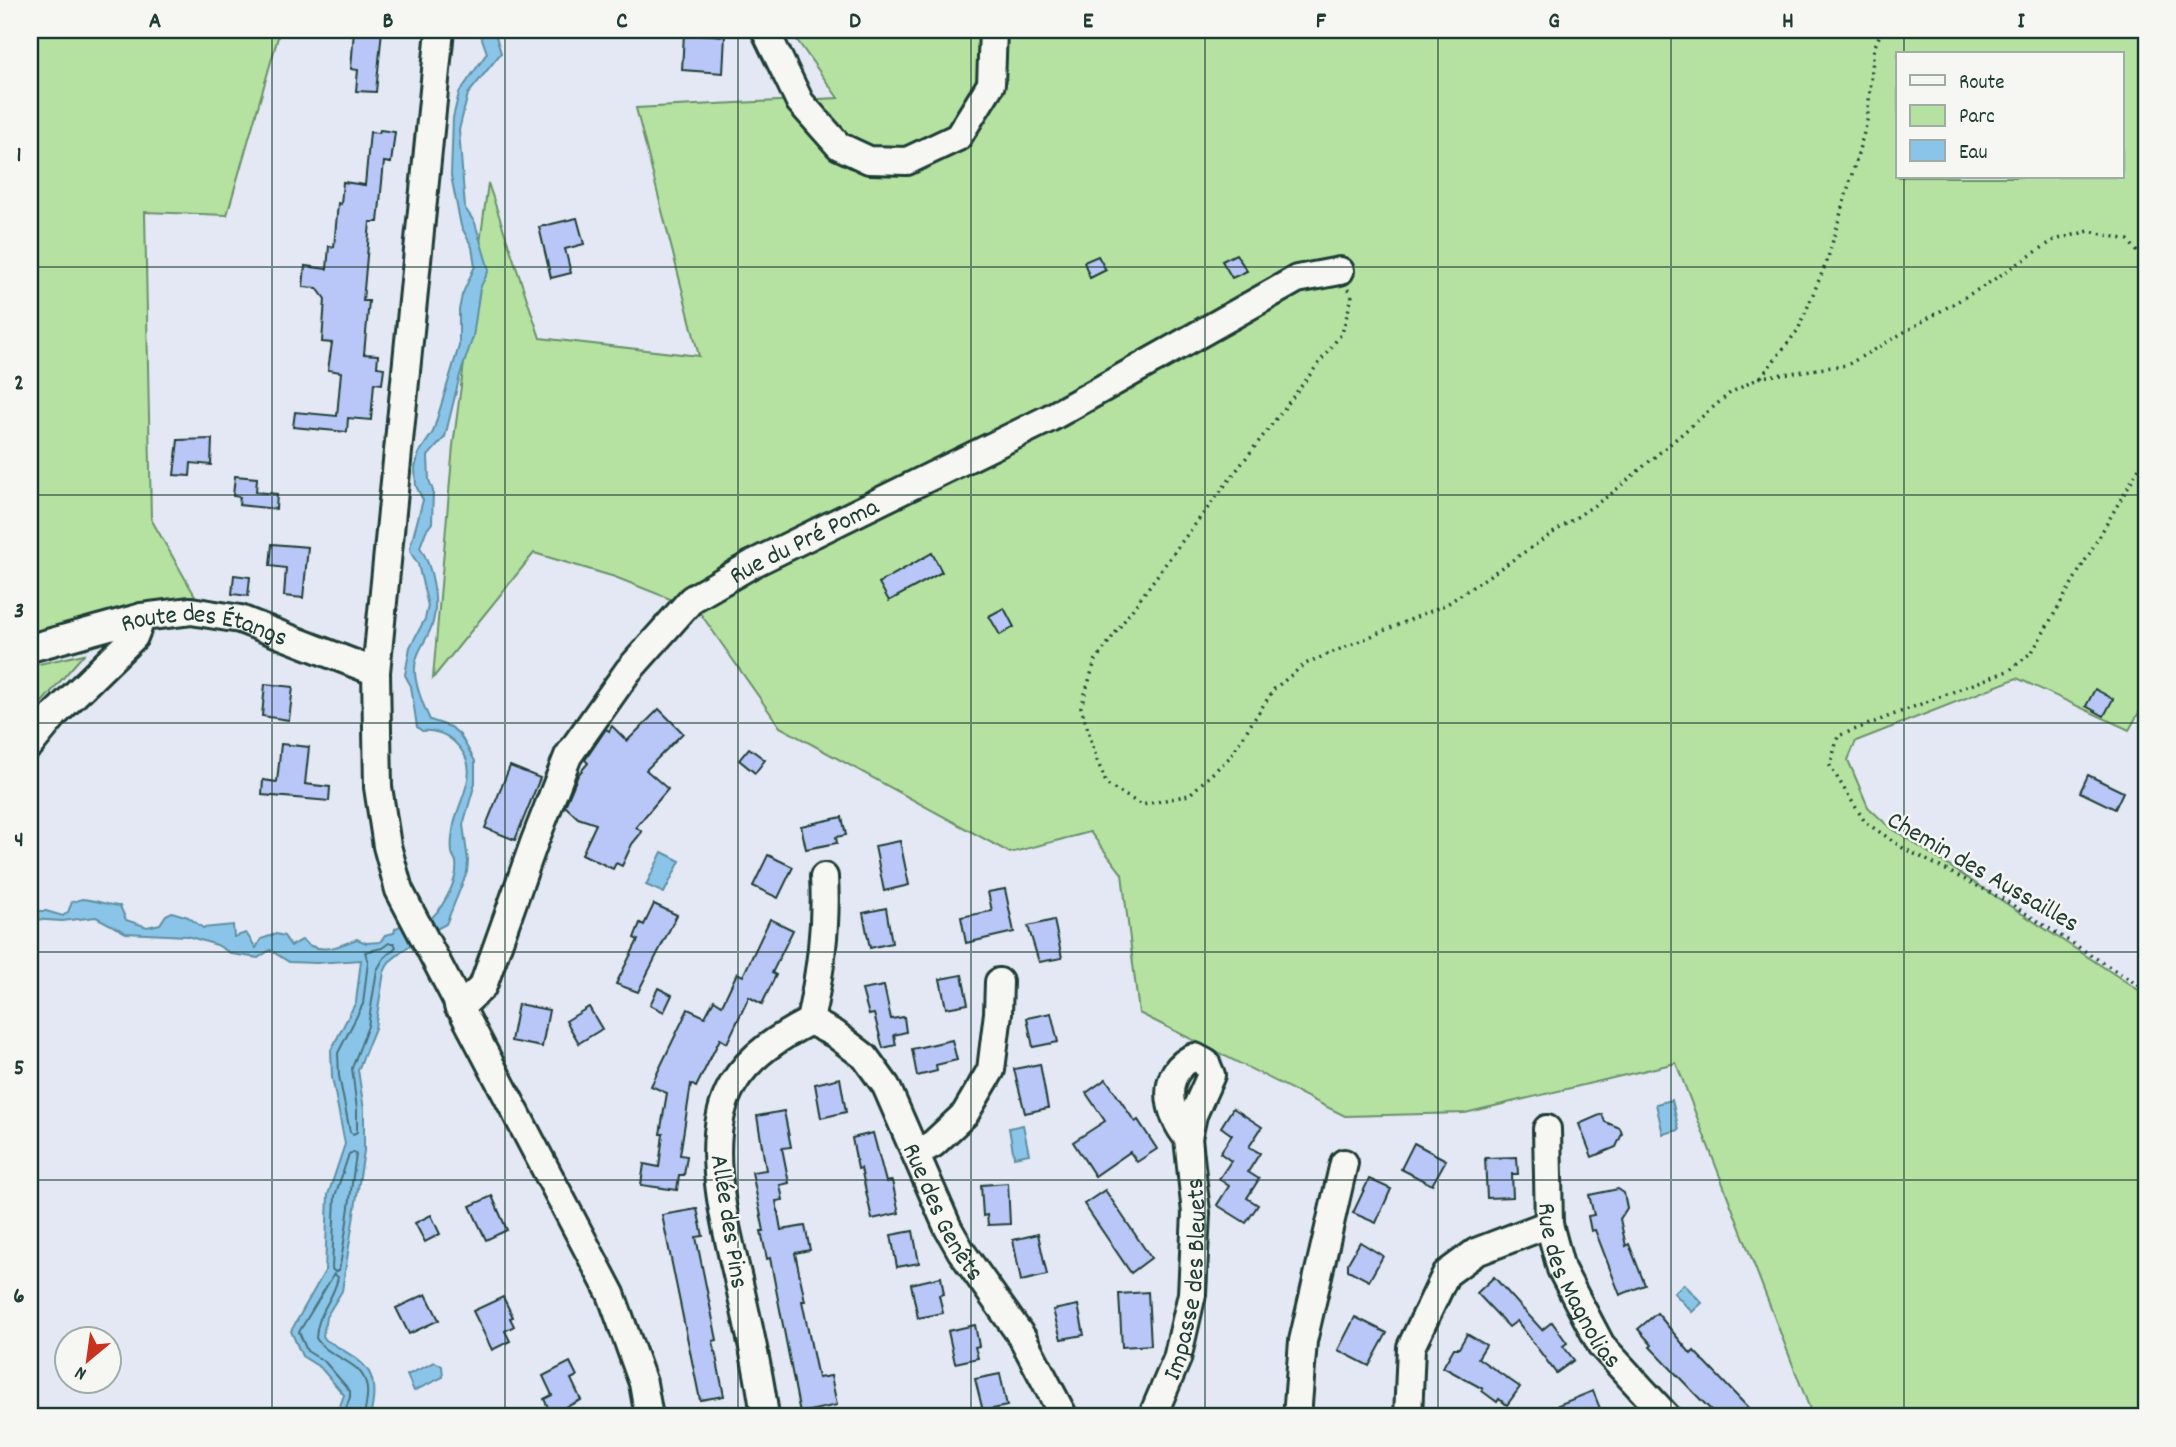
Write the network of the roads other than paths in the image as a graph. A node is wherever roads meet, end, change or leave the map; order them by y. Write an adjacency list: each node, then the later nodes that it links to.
1 (440, 30): 7 (street)
2 (765, 30): 3 (street)
3 (993, 30)
4 (1340, 271): 11 (street, Rue du Pré Poma)
5 (142, 617): 6 (street, Route des Étangs); 7 (street, Route des Étangs); 8 (street)
6 (30, 649)
7 (376, 672): 11 (street)
8 (30, 745)
9 (824, 877): 12 (street)
10 (999, 982): 15 (street)
11 (458, 1006): 19 (street)
12 (810, 1021): 15 (street, Rue des Genêts); 20 (street, Allée des Pins)
13 (1547, 1129): 17 (street, Rue des Magnolias)
14 (1188, 1138): 22 (street, Impasse des Bleuets)
15 (916, 1153): 21 (street, Rue des Genêts)
16 (1344, 1163): 23 (street)
17 (1549, 1224): 18 (street, Rue des Magnolias); 24 (street)
18 (1663, 1416)
19 (649, 1417)
20 (765, 1417)
21 (1064, 1417)
22 (1152, 1417)
23 (1297, 1417)
24 (1415, 1417)

